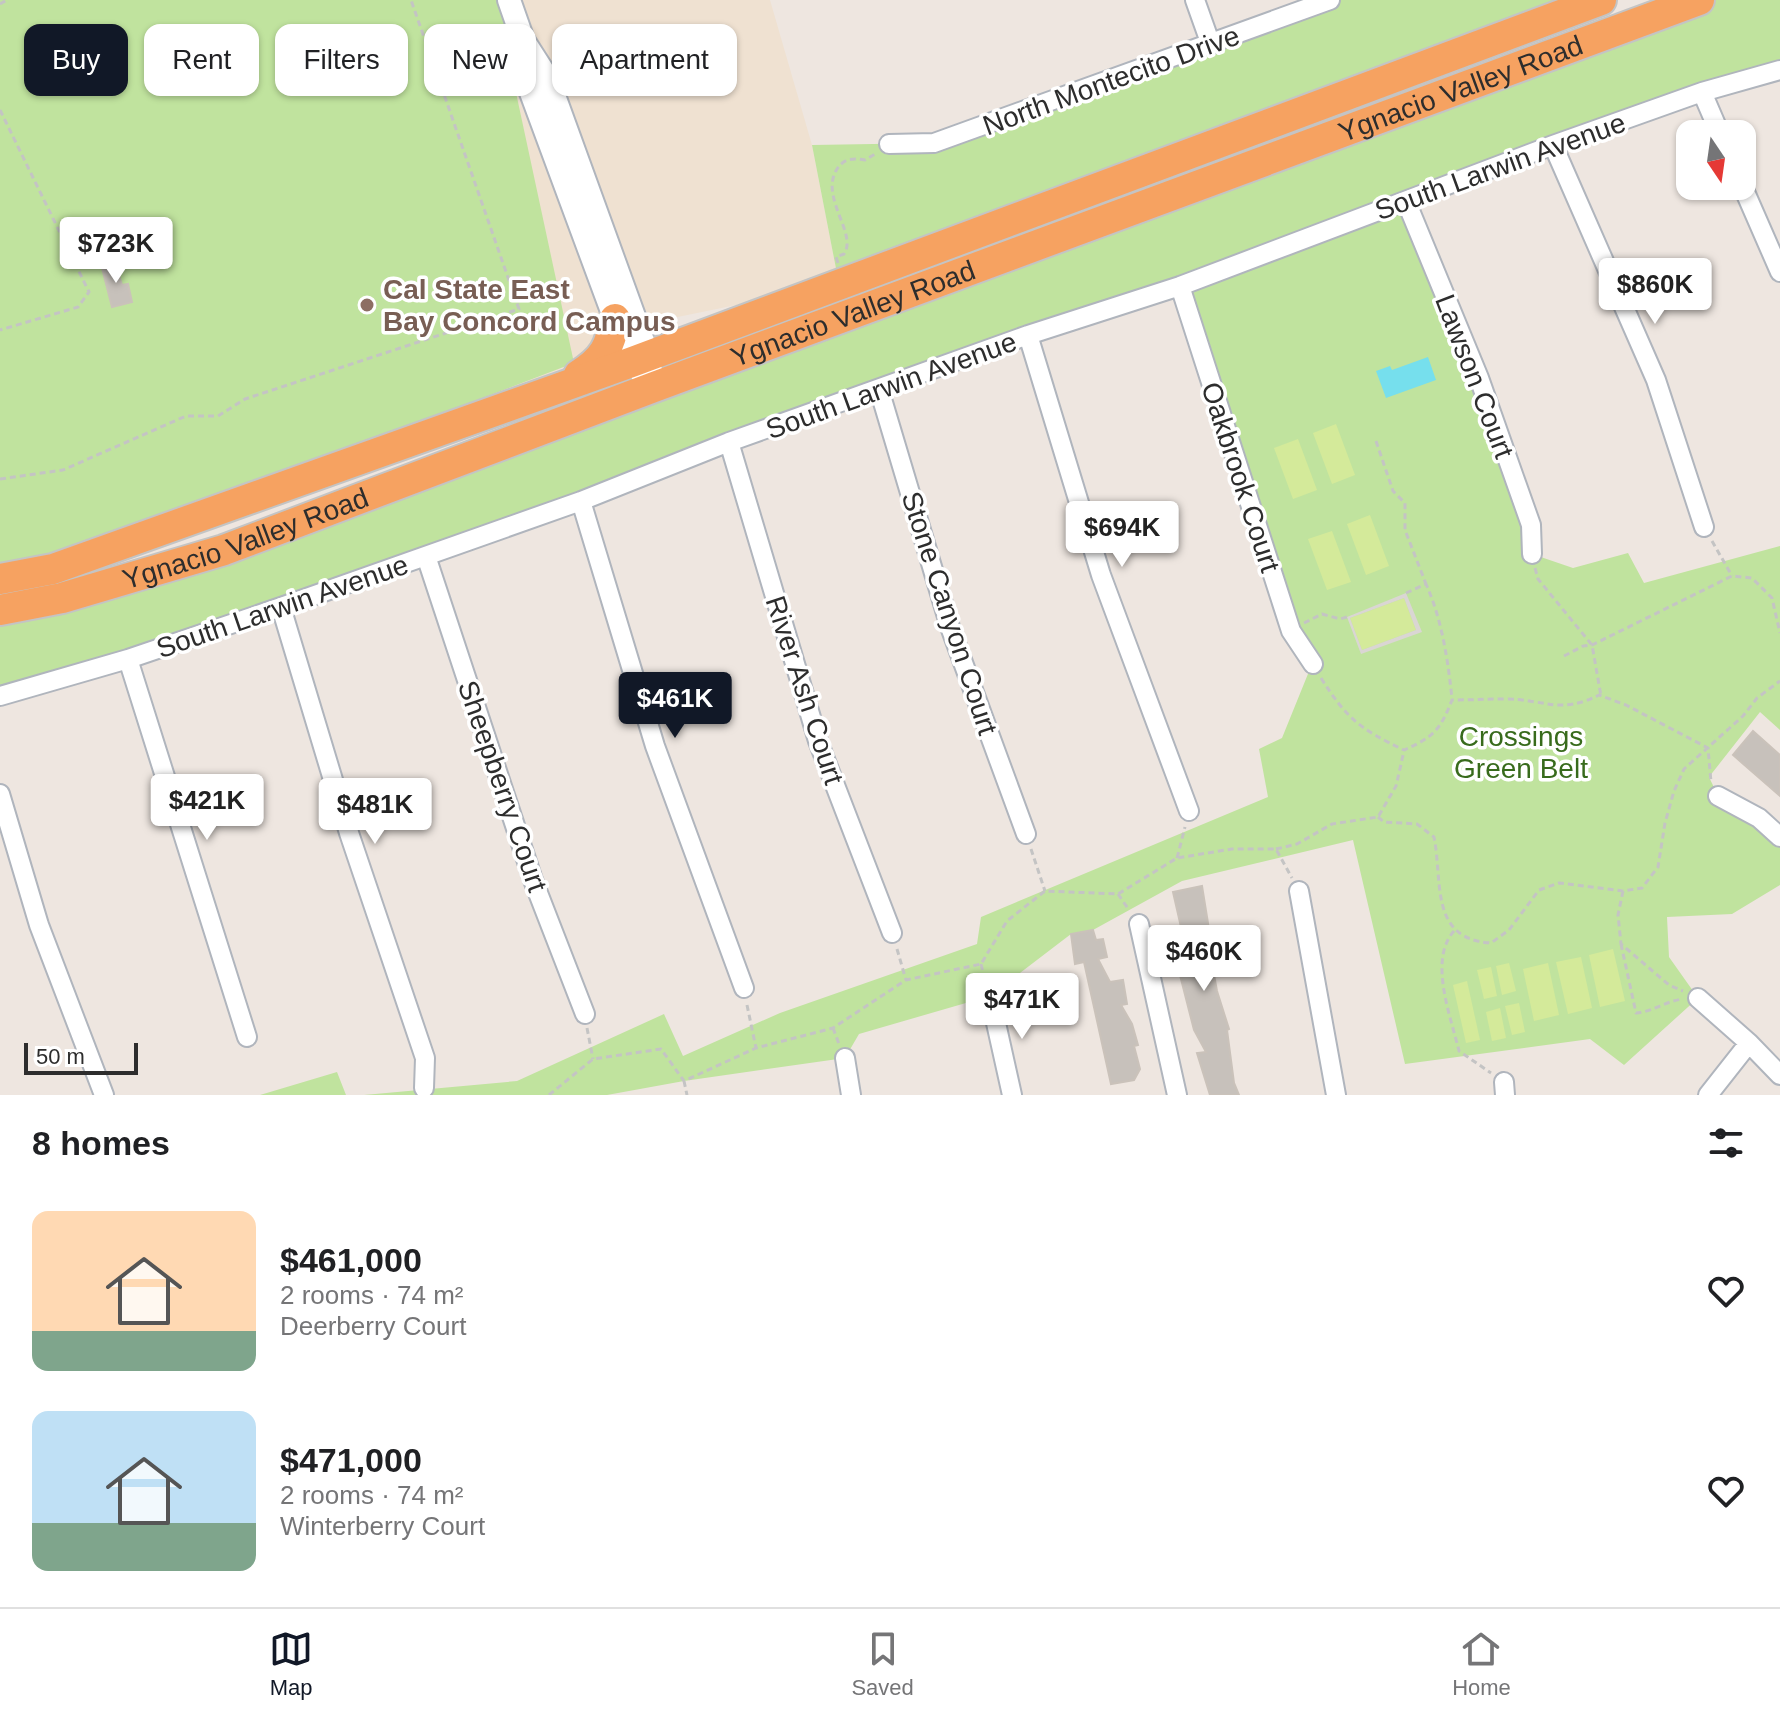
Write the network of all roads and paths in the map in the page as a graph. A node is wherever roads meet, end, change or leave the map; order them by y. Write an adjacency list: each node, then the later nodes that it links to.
1 (7, 0): 8 (path)
2 (411, 0): 33 (path)
3 (509, 0): 9 (street)
4 (1195, 0): 10 (street)
5 (1330, 0): 10 (street, North Montecito Drive)
6 (1601, 0): 22 (highway, Ygnacio Valley Road)
7 (1699, 0): 28 (highway, Ygnacio Valley Road)
8 (0, 4)
9 (517, 24)
10 (1211, 45): 17 (street, North Montecito Drive)
11 (536, 60): 27 (street)
12 (1780, 70): 13 (street, South Larwin Avenue)
13 (1702, 92): 16 (street); 18 (street, South Larwin Avenue)
14 (532, 96): 24 (street)
15 (0, 110): 25 (path)
16 (1714, 120)
17 (889, 144): 22 (path)
18 (1553, 145): 20 (street, South Larwin Avenue); 35 (street)
19 (1749, 200): 21 (street)
20 (1406, 201): 23 (street, South Larwin Avenue); 36 (street, Lawson Court)
21 (1780, 272)
22 (845, 282): 27 (highway, Ygnacio Valley Road)
23 (1180, 286): 26 (street, South Larwin Avenue); 45 (street, Oakbrook Court)
24 (615, 319): 27 (street); 29 (highway)
25 (0, 330)
26 (1028, 335): 30 (street, South Larwin Avenue); 59 (street)
27 (640, 359): 28 (street); 29 (highway, Ygnacio Valley Road)
28 (654, 387): 43 (highway, Ygnacio Valley Road)
29 (558, 388): 39 (highway, Ygnacio Valley Road)
30 (879, 389): 32 (street, South Larwin Avenue); 61 (street, Stone Canyon Court)
31 (1376, 441): 40 (path)
32 (729, 442): 34 (street, South Larwin Avenue); 71 (street, River Ash Court)
33 (0, 479)
34 (581, 501): 37 (street, South Larwin Avenue); 74 (street)
35 (1704, 527): 38 (path)
36 (1532, 554): 47 (path)
37 (426, 556): 42 (street, South Larwin Avenue); 77 (street, Sheepberry Court)
38 (1732, 576): 46 (path); 47 (path)
39 (0, 579)
40 (1426, 584): 41 (path); 54 (path)
41 (1406, 593)
42 (281, 607): 49 (street, South Larwin Avenue); 85 (street)
43 (0, 610)
44 (1347, 617): 45 (path)
45 (1291, 631): 50 (street, Oakbrook Court)
46 (1780, 633)
47 (1592, 645): 48 (path); 53 (path)
48 (1564, 656)
49 (128, 659): 52 (street, South Larwin Avenue); 78 (street)
50 (1313, 664): 56 (path)
51 (1780, 681): 55 (path)
52 (0, 696)
53 (1601, 696): 54 (path); 55 (path)
54 (1452, 700): 56 (path)
55 (1708, 748): 58 (path); 67 (path)
56 (1404, 750): 60 (path)
57 (0, 794): 87 (street)
58 (1718, 796): 62 (street)
59 (1189, 811): 64 (path)
60 (1378, 817): 63 (path); 70 (path)
61 (1026, 834): 65 (path)
62 (1780, 837)
63 (1276, 849): 64 (path); 66 (path)
64 (1177, 858): 68 (path)
65 (1045, 891): 68 (path); 73 (path)
66 (1299, 891): 93 (street)
67 (1623, 891): 70 (path); 72 (path)
68 (1118, 894): 69 (path)
69 (1139, 924): 92 (street)
70 (1454, 931): 86 (path)
71 (892, 933): 73 (path)
72 (1621, 944): 76 (path); 76 (path)
73 (906, 980): 80 (path)
74 (744, 988): 80 (path)
75 (990, 996): 91 (street)
76 (1698, 998): 79 (street)
77 (585, 1014): 82 (path)
78 (247, 1037)
79 (1749, 1043): 83 (street); 94 (street)
80 (756, 1048): 84 (path)
81 (845, 1058): 90 (street)
82 (593, 1059): 84 (path); 88 (path)
83 (1780, 1075)
84 (684, 1081): 89 (path)
85 (424, 1088)
86 (1504, 1088)
87 (104, 1095)
88 (549, 1095)
89 (687, 1095)
90 (851, 1095)
91 (1012, 1095)
92 (1177, 1095)
93 (1336, 1095)
94 (1708, 1095)

